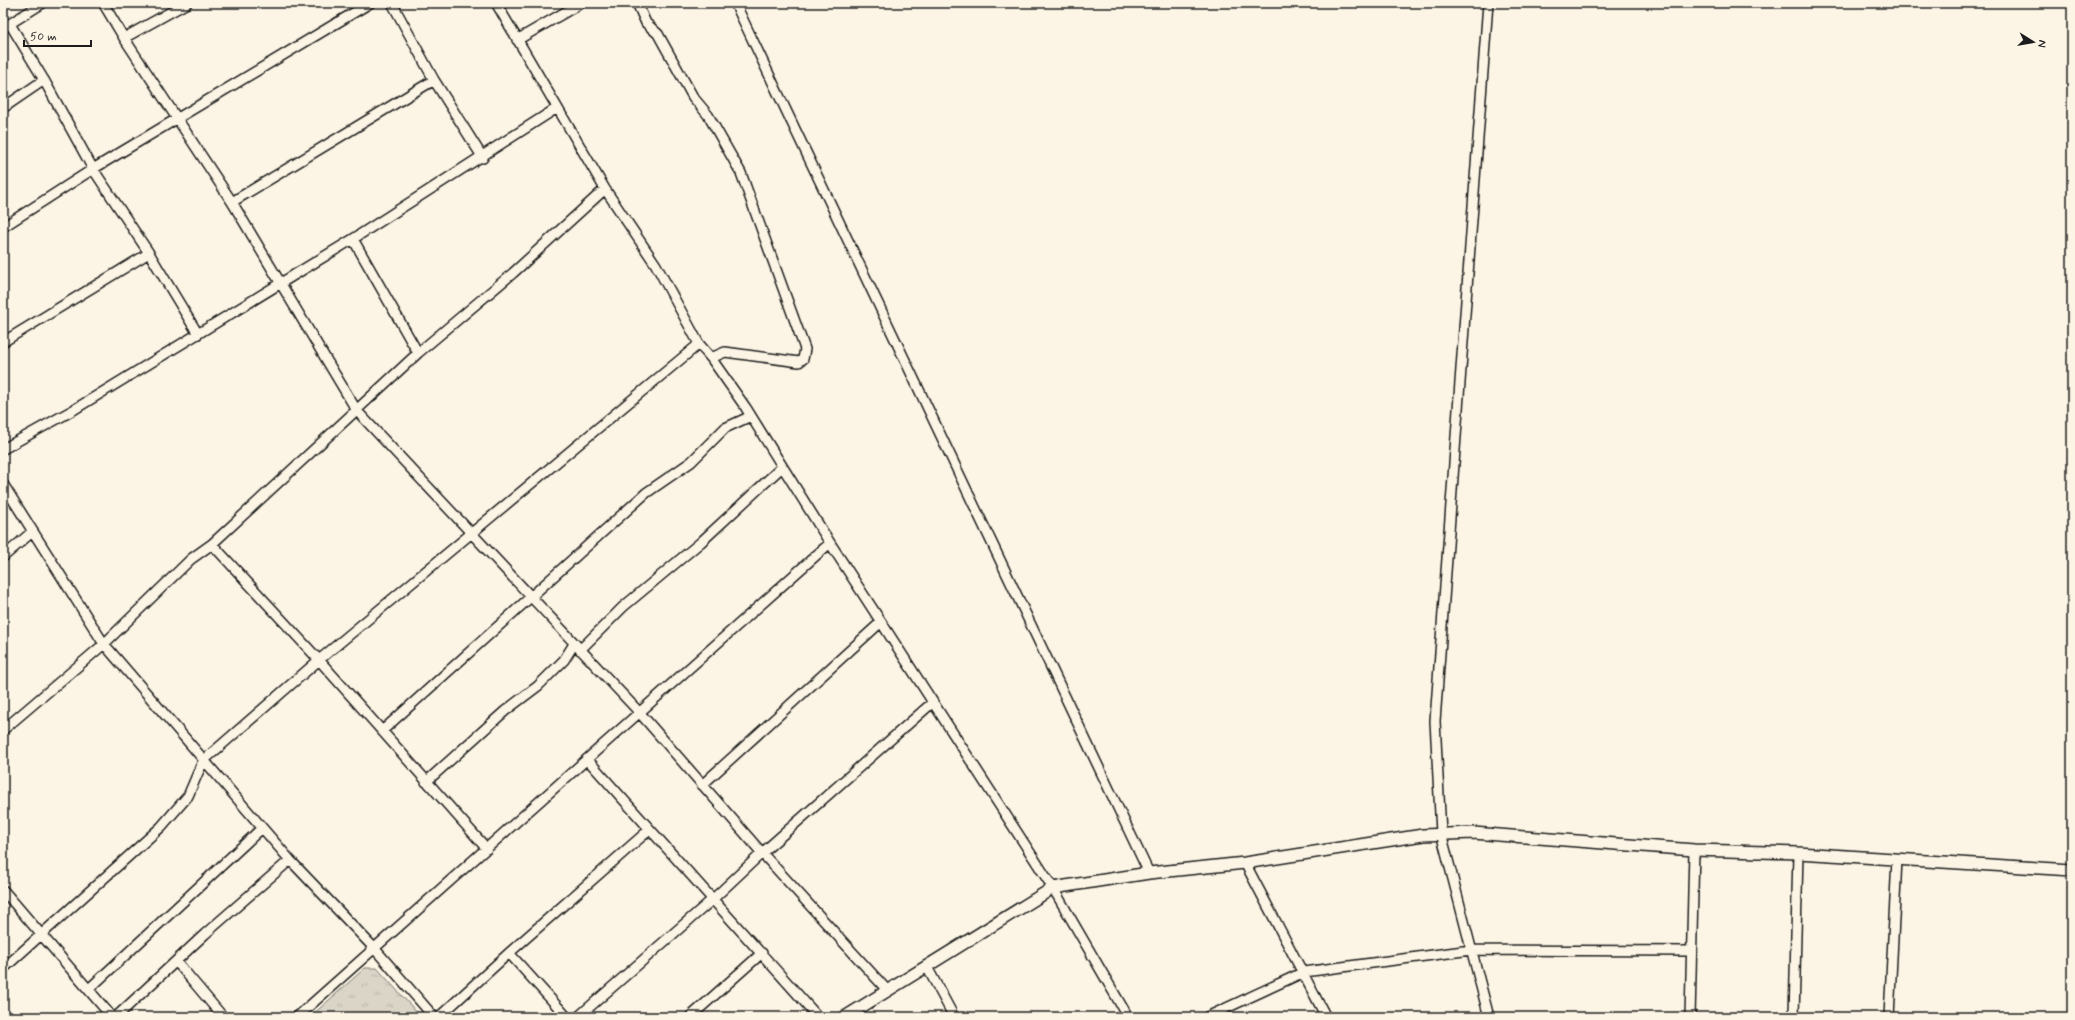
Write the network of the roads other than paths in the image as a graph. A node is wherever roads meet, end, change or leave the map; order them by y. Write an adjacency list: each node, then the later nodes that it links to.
1 (43, 3): 11 (street)
2 (103, 3): 12 (street)
3 (187, 3): 12 (street)
4 (370, 3): 18 (street)
5 (392, 3): 15 (street)
6 (496, 3): 13 (street)
7 (581, 3): 13 (street)
8 (637, 3): 31 (street)
9 (735, 3): 66 (street)
10 (1488, 3): 57 (street)
11 (6, 26): 14 (street)
12 (124, 38): 18 (street)
13 (517, 40): 17 (street)
14 (44, 80): 16 (street); 20 (street)
15 (434, 80): 19 (street); 22 (street)
16 (3, 108)
17 (557, 108): 19 (street); 21 (street)
18 (177, 119): 20 (street); 22 (street)
19 (483, 158): 24 (street)
20 (94, 169): 23 (street); 25 (street)
21 (605, 188): 29 (street); 30 (street)
22 (232, 202): 26 (street)
23 (3, 227)
24 (353, 239): 26 (street); 30 (street)
25 (149, 253): 27 (street); 28 (street)
26 (281, 282): 27 (street); 32 (street)
27 (198, 334): 34 (street)
28 (3, 342)
29 (699, 344): 31 (street); 38 (street)
30 (418, 353): 32 (street)
31 (711, 358): 33 (street)
32 (357, 411): 38 (street); 40 (street)
33 (751, 416): 35 (street); 42 (street)
34 (3, 449)
35 (782, 467): 39 (street); 45 (street)
36 (3, 484): 37 (street)
37 (32, 532): 41 (street); 44 (street)
38 (471, 534): 42 (street); 46 (street)
39 (830, 543): 43 (street); 48 (street)
40 (212, 544): 44 (street); 46 (street)
41 (3, 557)
42 (530, 597): 45 (street); 50 (street)
43 (880, 622): 47 (street); 54 (street)
44 (104, 644): 49 (street); 52 (street)
45 (577, 647): 48 (street); 53 (street)
46 (319, 660): 50 (street); 52 (street)
47 (932, 703): 60 (street); 67 (street)
48 (639, 712): 51 (street); 54 (street)
49 (3, 730)
50 (382, 731): 53 (street)
51 (587, 759): 56 (street); 58 (street)
52 (203, 761): 55 (street); 70 (street)
53 (426, 782): 58 (street)
54 (702, 785): 60 (street)
55 (262, 828): 63 (street); 80 (street)
56 (649, 830): 69 (street); 74 (street)
57 (1441, 833): 59 (street); 64 (street); 72 (street)
58 (487, 849): 71 (street)
59 (1694, 850): 61 (street); 73 (street)
60 (762, 853): 69 (street); 81 (street)
61 (1798, 854): 62 (street); 100 (street)
62 (1897, 859): 65 (street); 101 (street)
63 (290, 860): 71 (street); 76 (street)
64 (1245, 863): 66 (street); 79 (street)
65 (2072, 870)
66 (1149, 873): 67 (street)
67 (1053, 888): 77 (street); 95 (street)
68 (3, 890): 70 (street)
69 (713, 899): 75 (street); 90 (street)
70 (41, 935): 78 (street); 80 (street)
71 (374, 948): 86 (street); 87 (street)
72 (1471, 950): 73 (street); 79 (street); 98 (street)
73 (1690, 951): 99 (street)
74 (509, 953): 88 (street); 89 (street)
75 (762, 953): 91 (street); 92 (street)
76 (176, 961): 84 (street); 85 (street)
77 (927, 967): 81 (street); 94 (street)
78 (3, 970)
79 (1304, 972): 82 (street); 97 (street)
80 (88, 990): 83 (street)
81 (887, 990): 93 (street)
82 (1226, 1013): 96 (street)
83 (112, 1017)
84 (116, 1017)
85 (223, 1017)
86 (297, 1017)
87 (434, 1017)
88 (439, 1017)
89 (567, 1017)
90 (578, 1017)
91 (690, 1017)
92 (818, 1017)
93 (845, 1017)
94 (954, 1017)
95 (1128, 1017)
96 (1207, 1017)
97 (1326, 1017)
98 (1489, 1017)
99 (1690, 1017)
100 (1794, 1017)
101 (1889, 1017)

